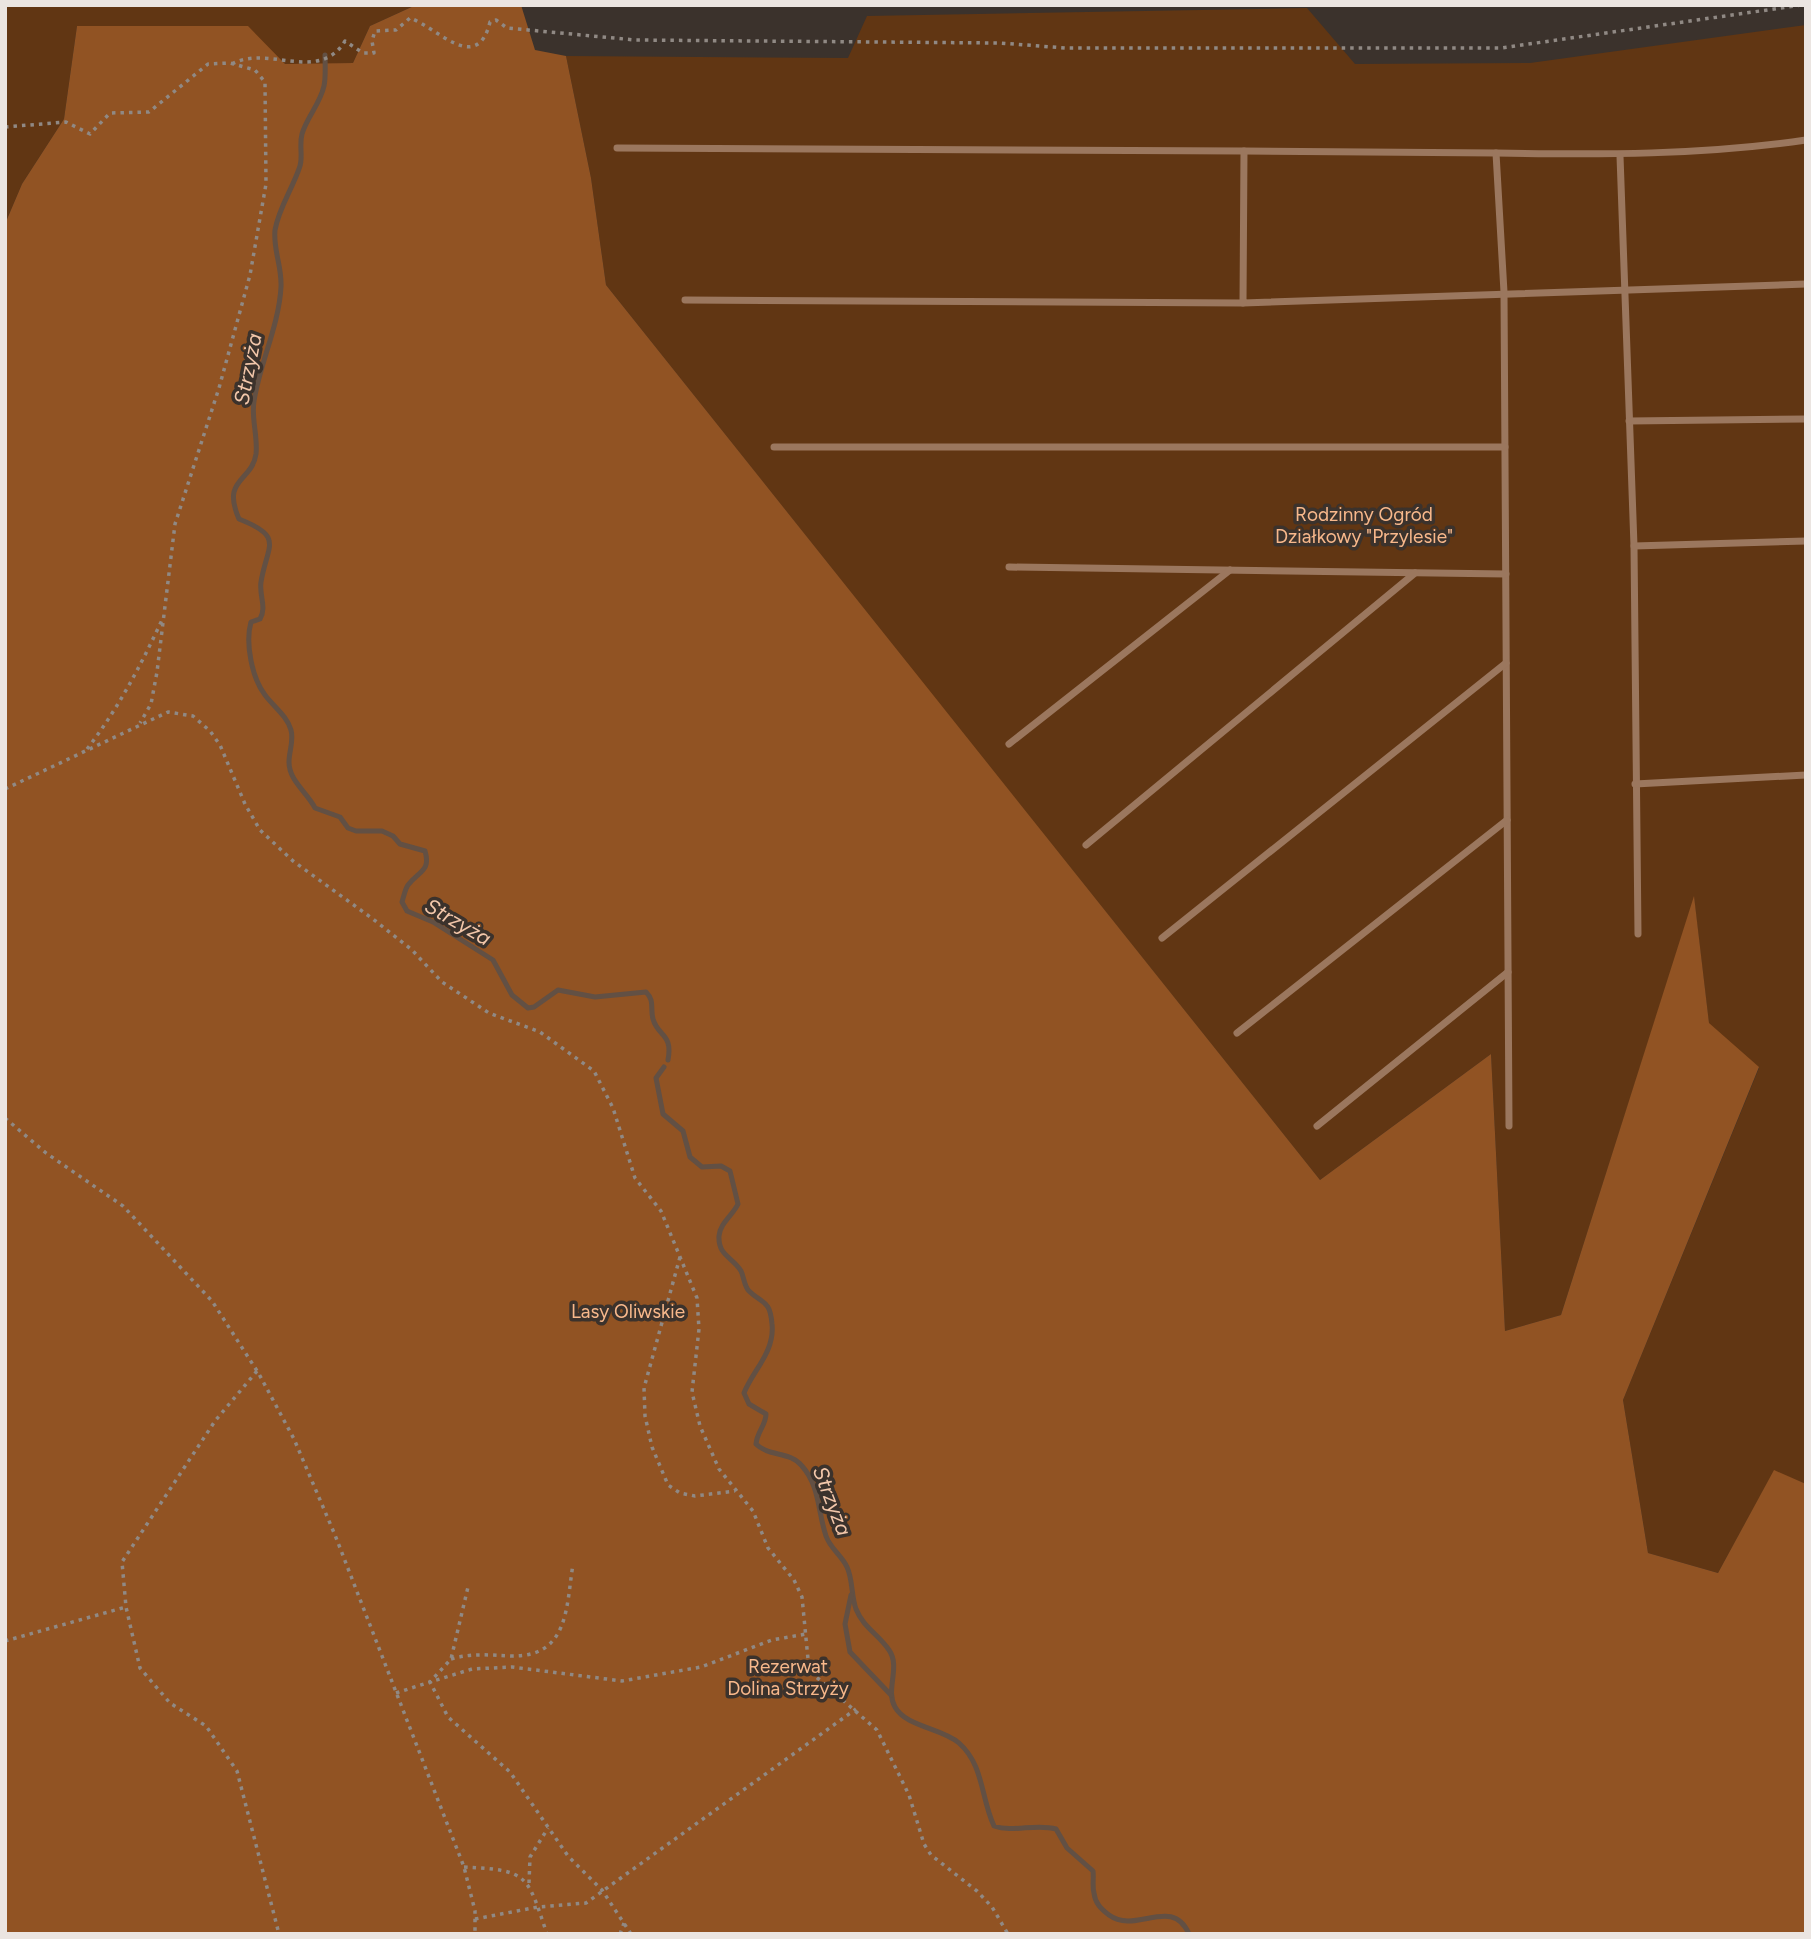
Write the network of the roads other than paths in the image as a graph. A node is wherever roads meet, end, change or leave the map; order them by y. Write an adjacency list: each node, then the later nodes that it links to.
1 (1806, 140): 5 (lane)
2 (617, 148): 3 (lane)
3 (1244, 151): 4 (lane); 10 (lane)
4 (1496, 153): 5 (lane); 8 (lane)
5 (1620, 156): 7 (lane)
6 (1806, 284): 7 (lane)
7 (1627, 290): 8 (lane); 12 (lane)
8 (1504, 292): 10 (lane); 14 (lane)
9 (685, 300): 10 (lane)
10 (1243, 303)
11 (1806, 419): 12 (lane)
12 (1629, 421): 16 (lane)
13 (774, 447): 14 (lane)
14 (1505, 447): 20 (lane)
15 (1806, 541): 16 (lane)
16 (1633, 547): 24 (lane)
17 (1009, 567): 18 (lane)
18 (1231, 570): 19 (lane); 22 (lane)
19 (1415, 572): 20 (lane); 26 (lane)
20 (1506, 574): 21 (lane)
21 (1506, 663): 25 (lane); 28 (lane)
22 (1009, 744)
23 (1806, 775): 24 (lane)
24 (1635, 784): 27 (lane)
25 (1507, 820): 29 (lane); 30 (lane)
26 (1086, 845)
27 (1638, 934)
28 (1162, 938)
29 (1508, 972): 31 (lane); 32 (lane)
30 (1237, 1033)
31 (1317, 1126)
32 (1509, 1126)

